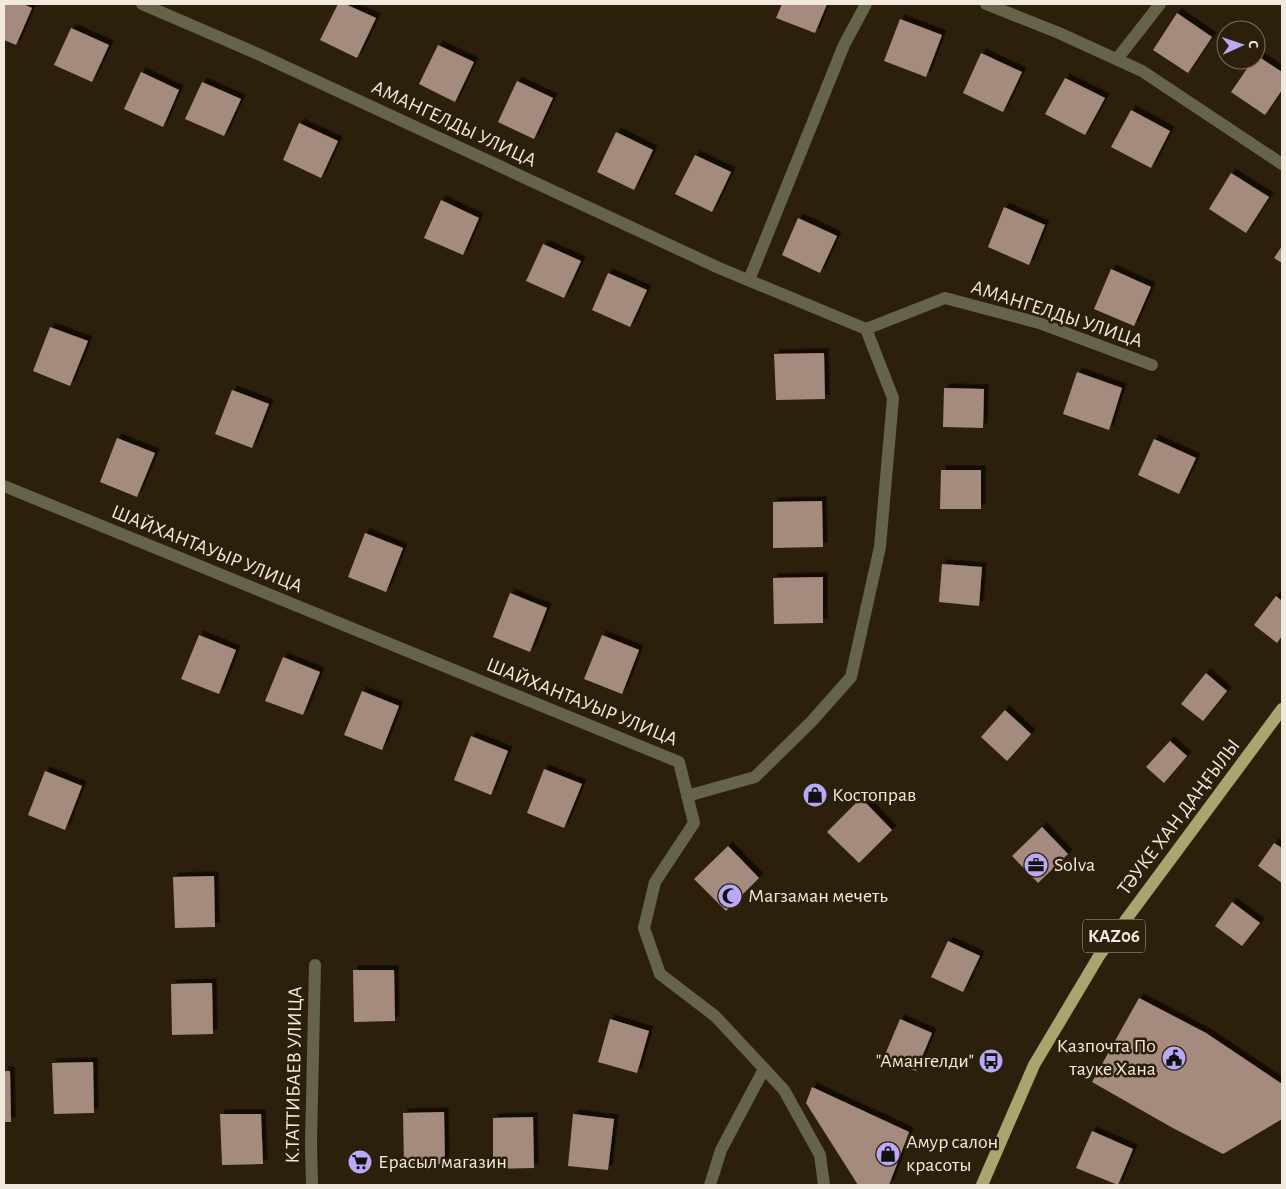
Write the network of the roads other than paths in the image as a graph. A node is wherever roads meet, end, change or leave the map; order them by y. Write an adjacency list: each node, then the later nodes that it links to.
1 (142, 4): 7 (street, АМАНГЕЛДЫ УЛИЦА)
2 (866, 4): 7 (street)
3 (986, 4): 5 (street)
4 (1160, 4): 5 (street)
5 (1116, 59): 6 (street)
6 (1282, 164)
7 (749, 280): 8 (street, АМАНГЕЛДЫ УЛИЦА)
8 (866, 329): 9 (street, АМАНГЕЛДЫ УЛИЦА); 12 (street)
9 (1152, 365)
10 (4, 486): 12 (street, ШАЙХАНТАУЫР УЛИЦА)
11 (1282, 709): 18 (main road, ТӘУКЕ ХАН ДАҢҒЫЛЫ / KАZ06)
12 (687, 796): 14 (street, ШАЙХАНТАУЫР УЛИЦА)
13 (314, 965): 15 (street, К.ТАТТИБАЕВ УЛИЦА)
14 (764, 1069): 16 (street); 17 (street, ШАЙХАНТАУЫР УЛИЦА)
15 (312, 1185)
16 (710, 1185)
17 (824, 1185)
18 (982, 1185)

